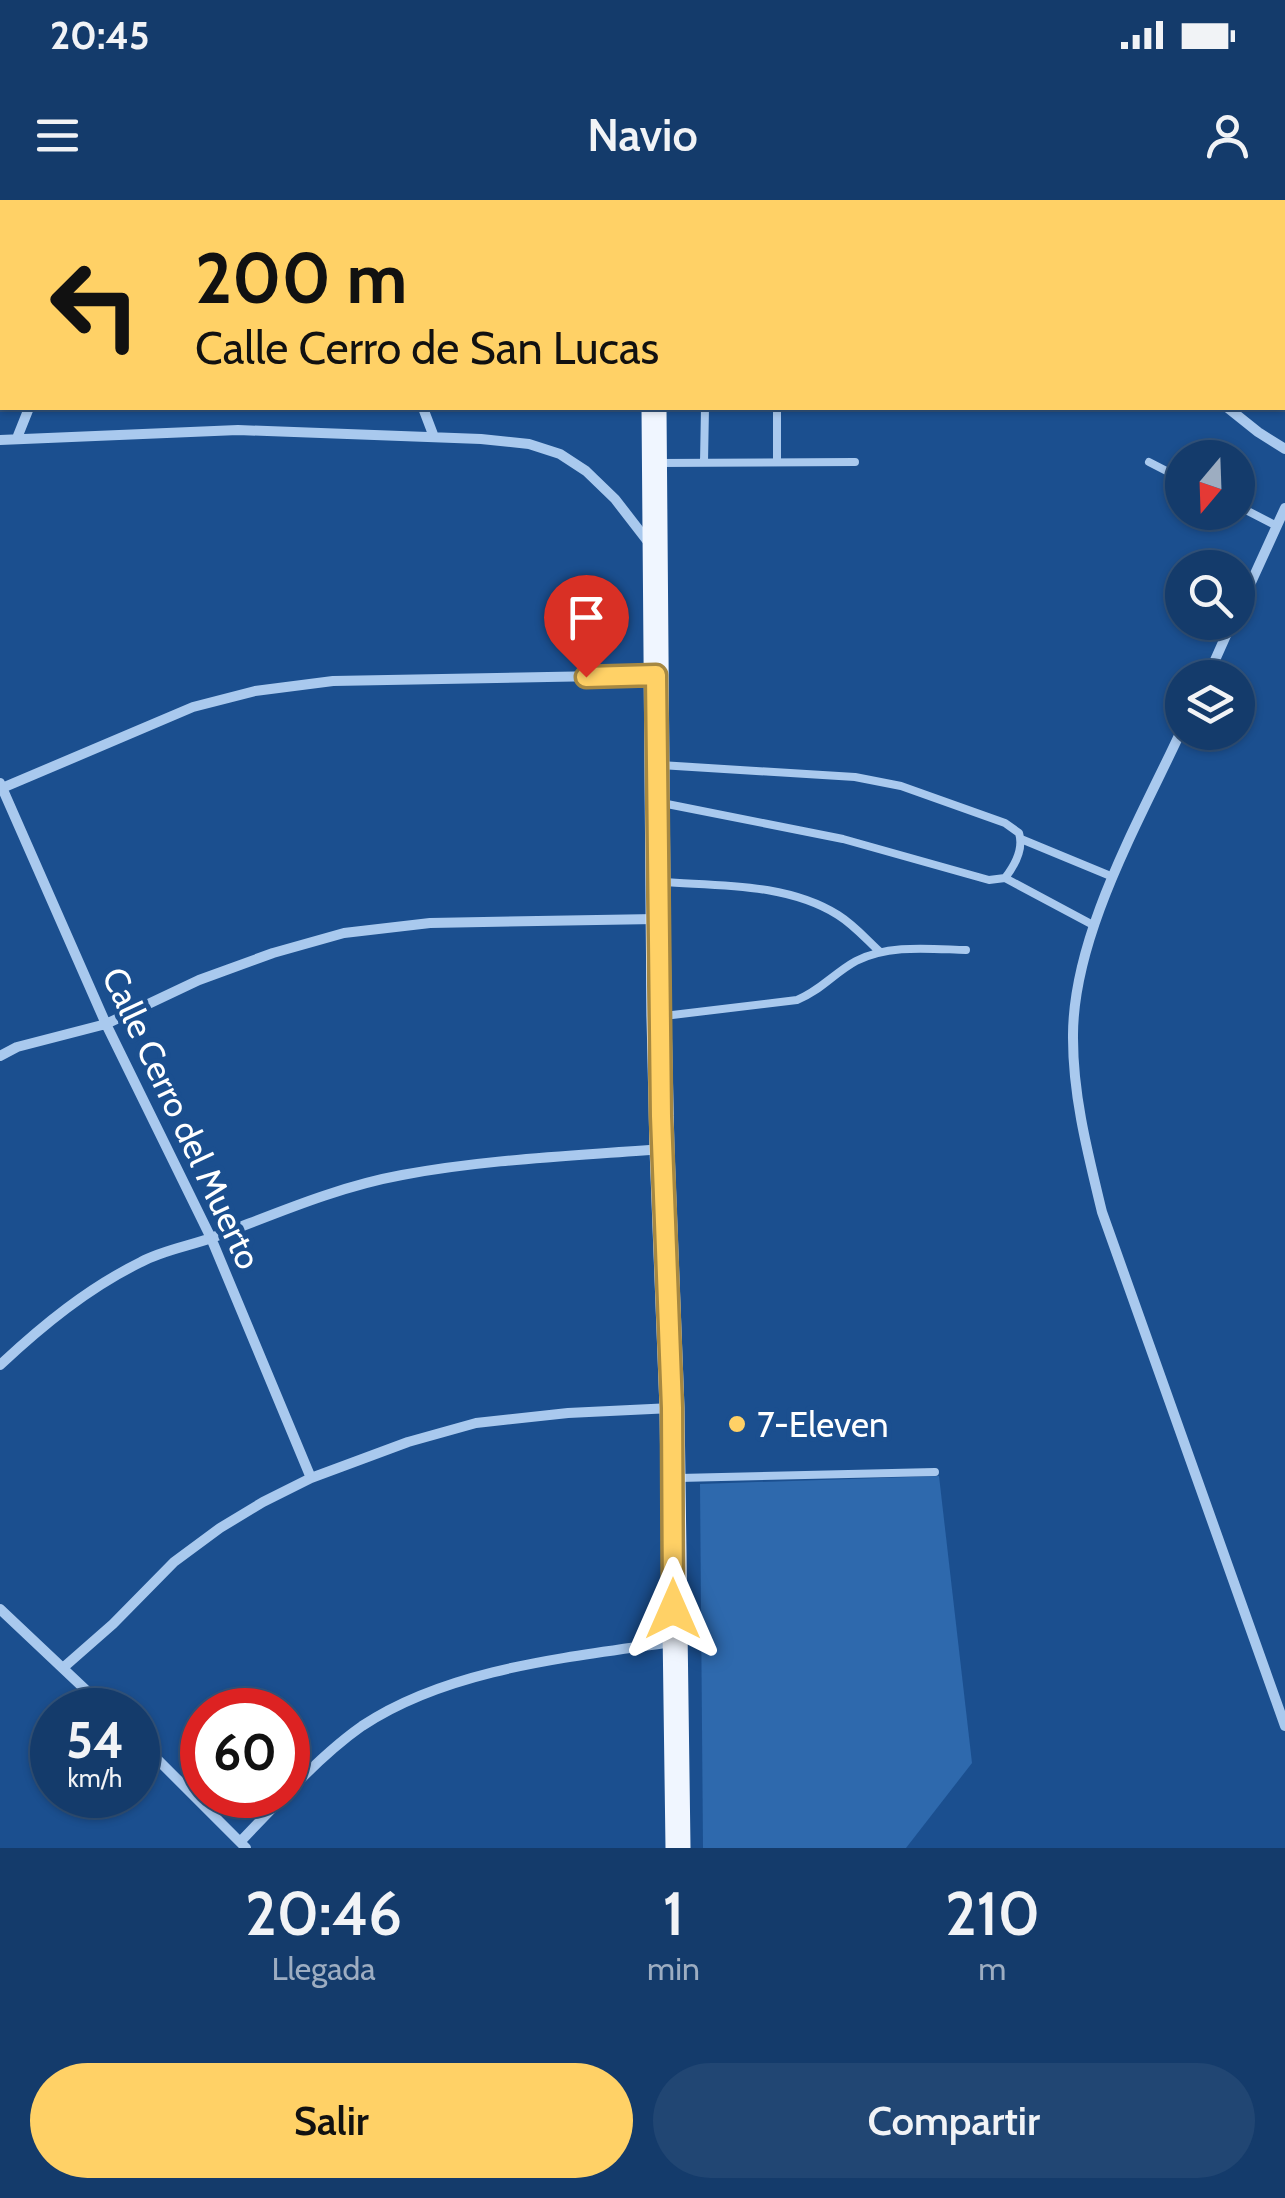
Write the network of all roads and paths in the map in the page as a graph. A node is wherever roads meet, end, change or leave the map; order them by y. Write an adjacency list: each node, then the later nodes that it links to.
1 (28, 410): 8 (street)
2 (424, 410): 7 (street)
3 (654, 410): 11 (main road)
4 (705, 410): 12 (lane)
5 (777, 410): 13 (lane)
6 (1230, 410): 10 (street)
7 (434, 437): 8 (street); 20 (street)
8 (17, 438): 9 (street)
9 (0, 440)
10 (1285, 449)
11 (654, 462): 12 (lane); 20 (main road)
12 (704, 462): 13 (lane)
13 (778, 462): 14 (lane)
14 (855, 462)
15 (1149, 462): 16 (lane)
16 (1165, 470)
17 (1285, 508): 19 (street)
18 (1255, 515): 19 (lane)
19 (1277, 526): 21 (street)
20 (654, 548): 22 (main road)
21 (1255, 574)
22 (656, 675): 24 (main road); 25 (street)
23 (1172, 750): 28 (street)
24 (658, 764): 26 (main road); 27 (lane)
25 (1, 787): 36 (street, Calle Cerro del Muerto)
26 (658, 802): 29 (lane); 30 (main road)
27 (1021, 839): 28 (lane); 29 (lane)
28 (1113, 877): 32 (street)
29 (1005, 878): 32 (lane)
30 (657, 882): 31 (main road); 34 (lane)
31 (658, 920): 35 (main road); 36 (street)
32 (1093, 925): 49 (street)
33 (966, 950): 34 (lane)
34 (879, 951): 35 (lane)
35 (659, 1016): 38 (main road)
36 (106, 1024): 37 (street); 39 (street, Calle Cerro del Muerto)
37 (0, 1056)
38 (662, 1149): 39 (street); 41 (main road)
39 (211, 1238): 40 (street); 43 (street, Calle Cerro del Muerto)
40 (0, 1366)
41 (672, 1408): 43 (street); 44 (main road)
42 (935, 1472): 44 (lane)
43 (311, 1478): 47 (street)
44 (673, 1478): 46 (main road)
45 (0, 1609): 47 (street)
46 (674, 1642): 51 (street); 54 (main road)
47 (64, 1667): 48 (street)
48 (85, 1688)
49 (1285, 1726)
50 (160, 1762): 53 (street)
51 (310, 1771)
52 (266, 1818): 53 (street)
53 (243, 1845)
54 (678, 1848)

